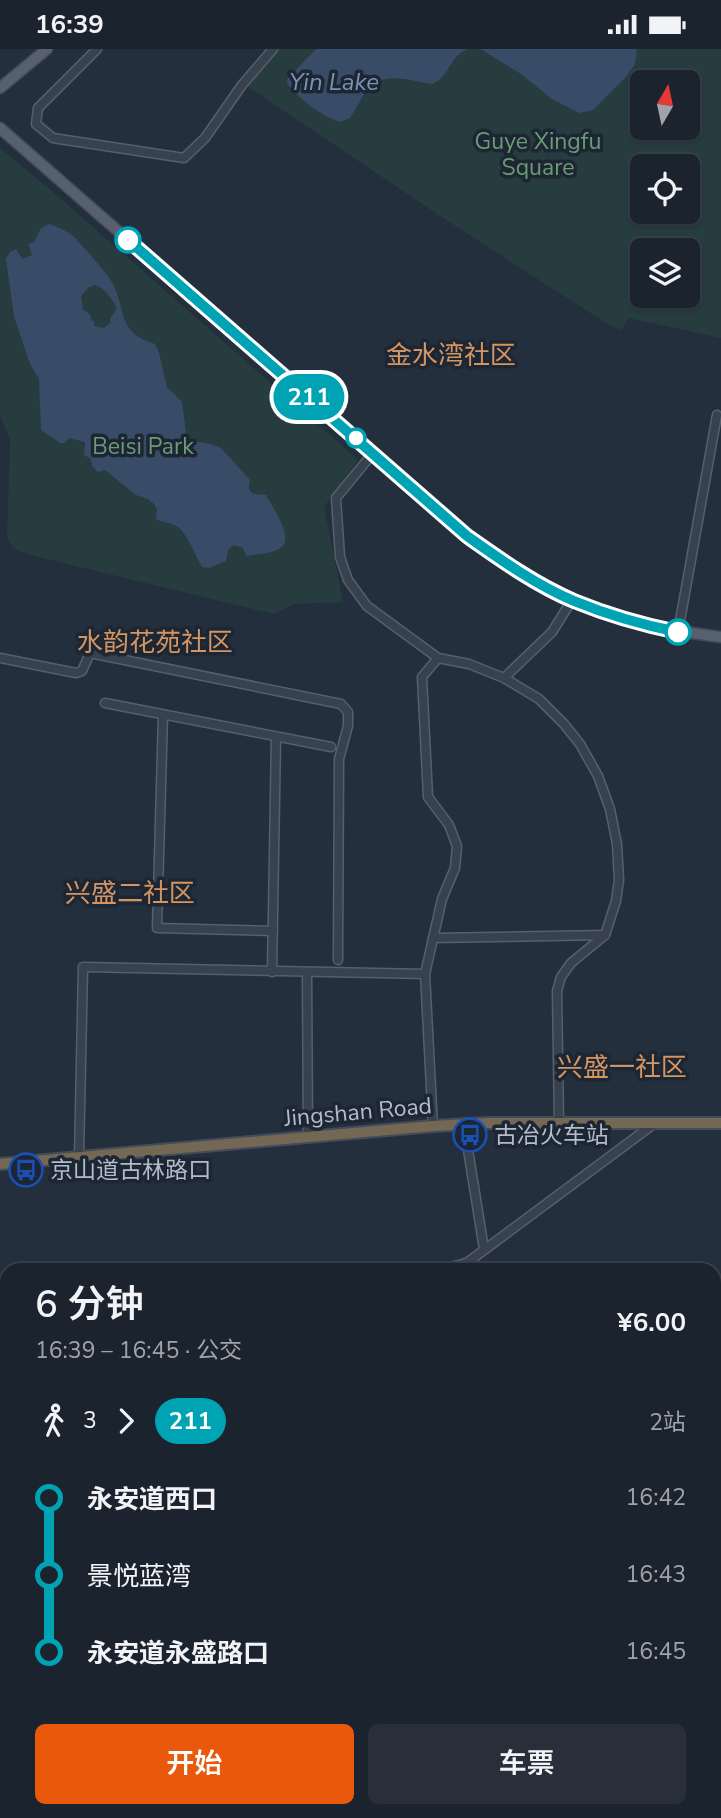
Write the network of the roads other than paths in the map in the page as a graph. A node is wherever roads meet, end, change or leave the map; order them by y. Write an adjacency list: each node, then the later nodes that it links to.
1 (47, 49): 4 (main road)
2 (97, 49): 3 (street)
3 (273, 49)
4 (0, 88)
5 (0, 128): 7 (main road)
6 (717, 415): 9 (street)
7 (373, 453): 8 (main road); 12 (street)
8 (572, 600): 9 (main road); 13 (street)
9 (678, 632): 10 (main road)
10 (721, 637)
11 (0, 659): 21 (street)
12 (438, 659): 13 (street); 20 (street)
13 (504, 678): 19 (street)
14 (105, 703): 15 (street)
15 (163, 715): 16 (street); 18 (street)
16 (276, 737): 17 (street); 18 (street)
17 (331, 747)
18 (273, 931): 22 (street)
19 (605, 935): 20 (street); 25 (street)
20 (433, 938): 24 (street)
21 (338, 960)
22 (272, 972): 23 (street); 31 (street)
23 (307, 972): 24 (street); 30 (street)
24 (425, 974): 29 (street)
25 (559, 1123): 26 (highway, Jingshan Road); 28 (highway, Jingshan Road)
26 (655, 1123): 27 (highway, Jingshan Road); 33 (street)
27 (721, 1123)
28 (464, 1125): 29 (highway, Jingshan Road); 33 (street)
29 (433, 1126): 30 (highway, Jingshan Road)
30 (308, 1137): 31 (highway, Jingshan Road)
31 (79, 1157): 32 (highway, Jingshan Road)
32 (0, 1164)
33 (484, 1249): 34 (street)
34 (465, 1263)

